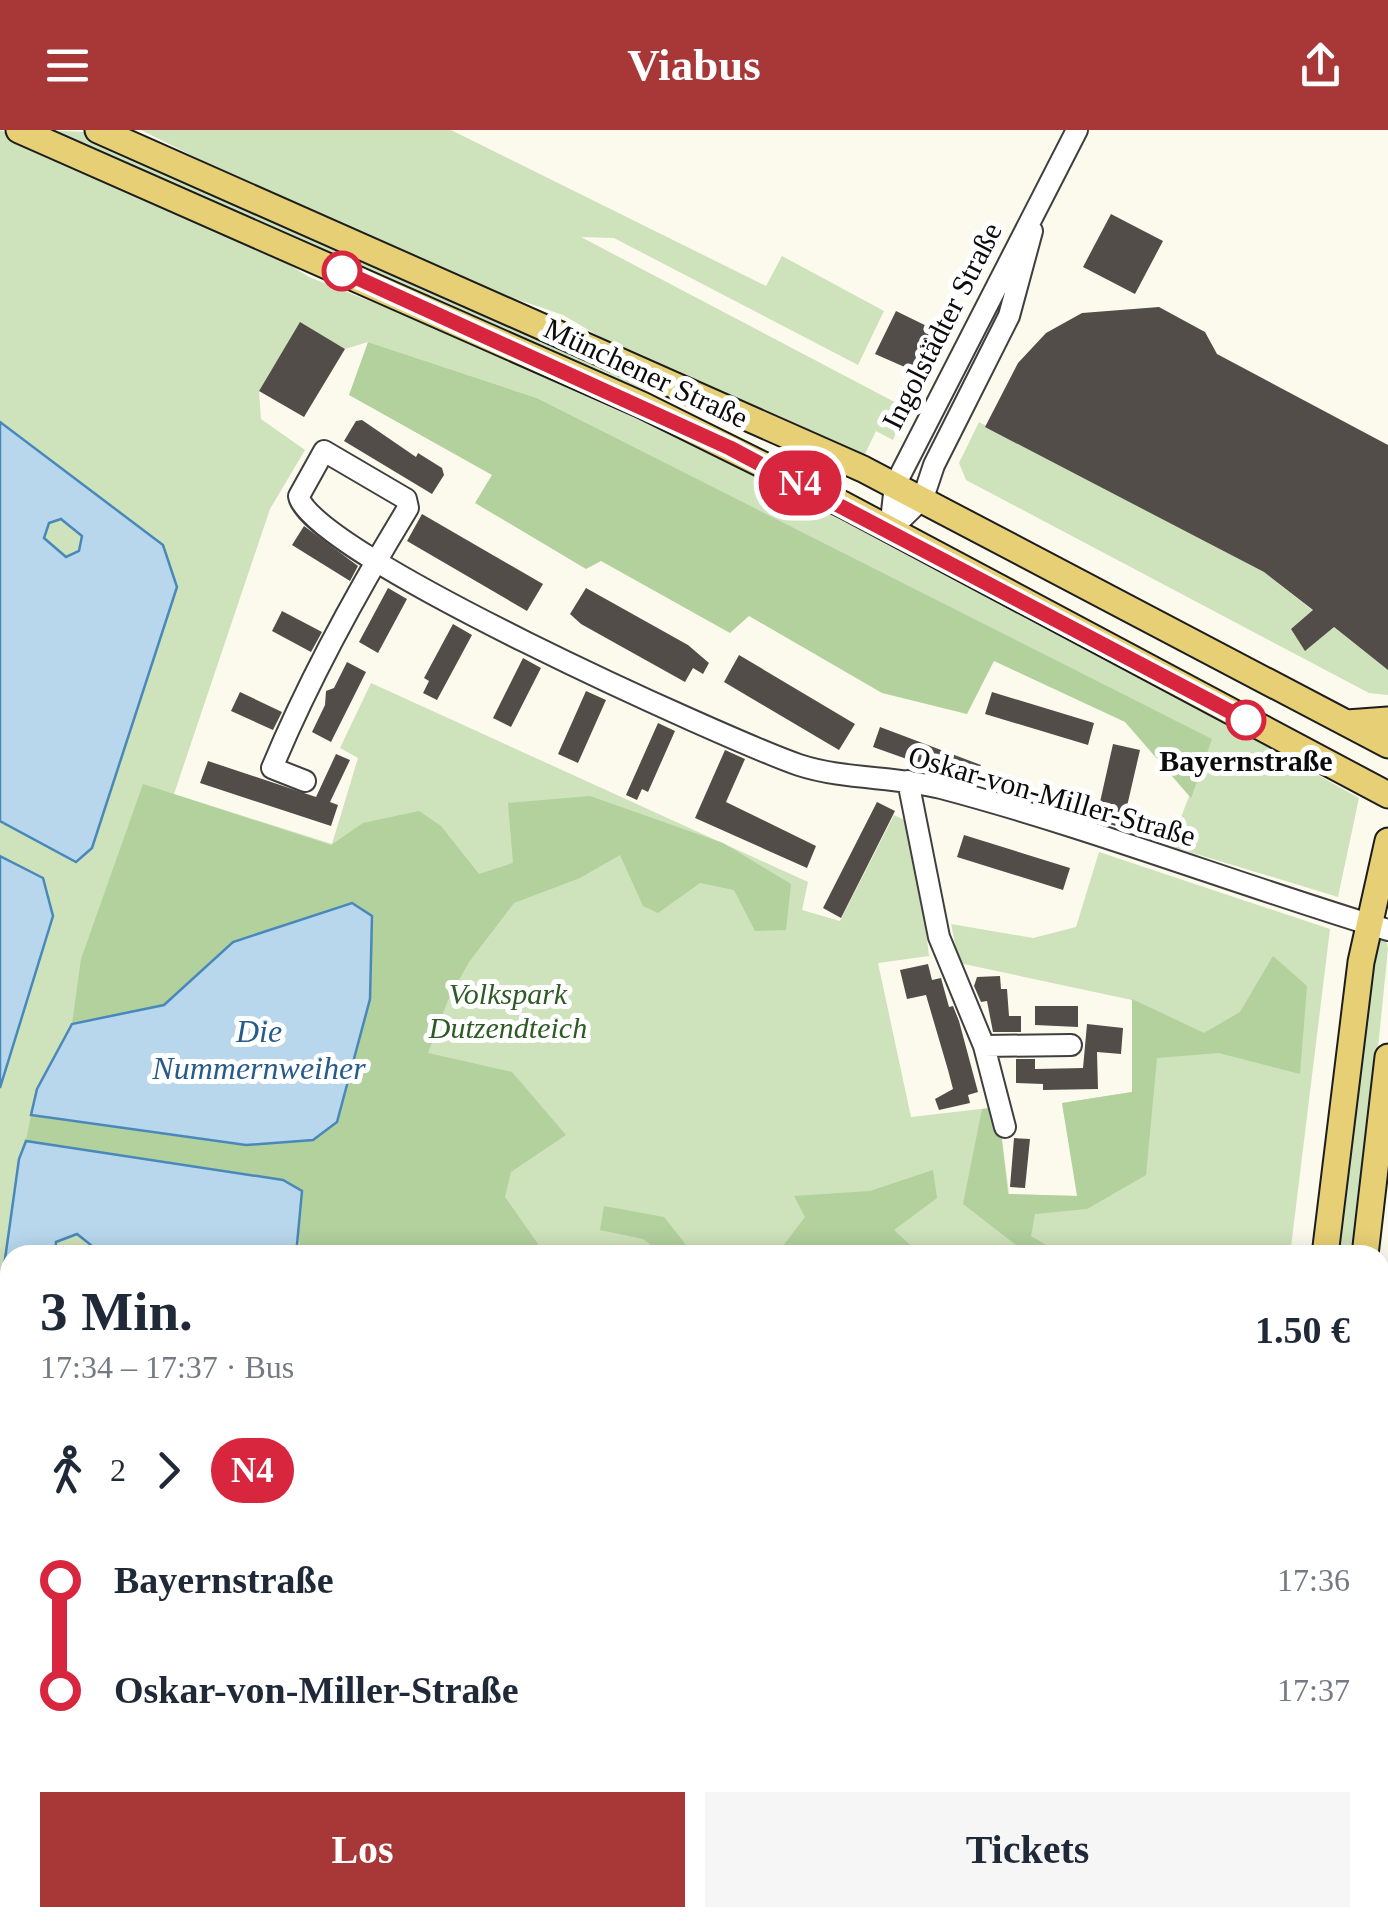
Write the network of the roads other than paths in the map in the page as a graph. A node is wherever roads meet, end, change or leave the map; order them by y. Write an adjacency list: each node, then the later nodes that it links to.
1 (18, 130): 7 (main road, Münchener Straße)
2 (98, 130): 5 (main road, Münchener Straße)
3 (1077, 130): 4 (street, Ingolstädter Straße)
4 (1038, 209): 5 (street, Ingolstädter Straße); 6 (street, Ingolstädter Straße)
5 (895, 485): 6 (main road, Münchener Straße); 7 (street, Ingolstädter Straße)
6 (923, 498): 7 (street, Ingolstädter Straße); 10 (main road, Münchener Straße)
7 (890, 530): 14 (main road, Münchener Straße)
8 (378, 561): 8 (street, Oskar-von-Miller-Straße); 12 (street); 13 (street, Oskar-von-Miller-Straße)
9 (1388, 720): 10 (main road)
10 (1347, 723): 11 (main road, Münchener Straße)
11 (1388, 745)
12 (305, 781)
13 (908, 781): 16 (street, Oskar-von-Miller-Straße); 18 (street)
14 (1388, 794)
15 (1388, 841): 16 (main road)
16 (1378, 927): 21 (main road)
17 (1071, 1045): 18 (street)
18 (984, 1046): 20 (street)
19 (1388, 1057): 22 (main road)
20 (1005, 1127)
21 (1327, 1245)
22 (1367, 1245)

